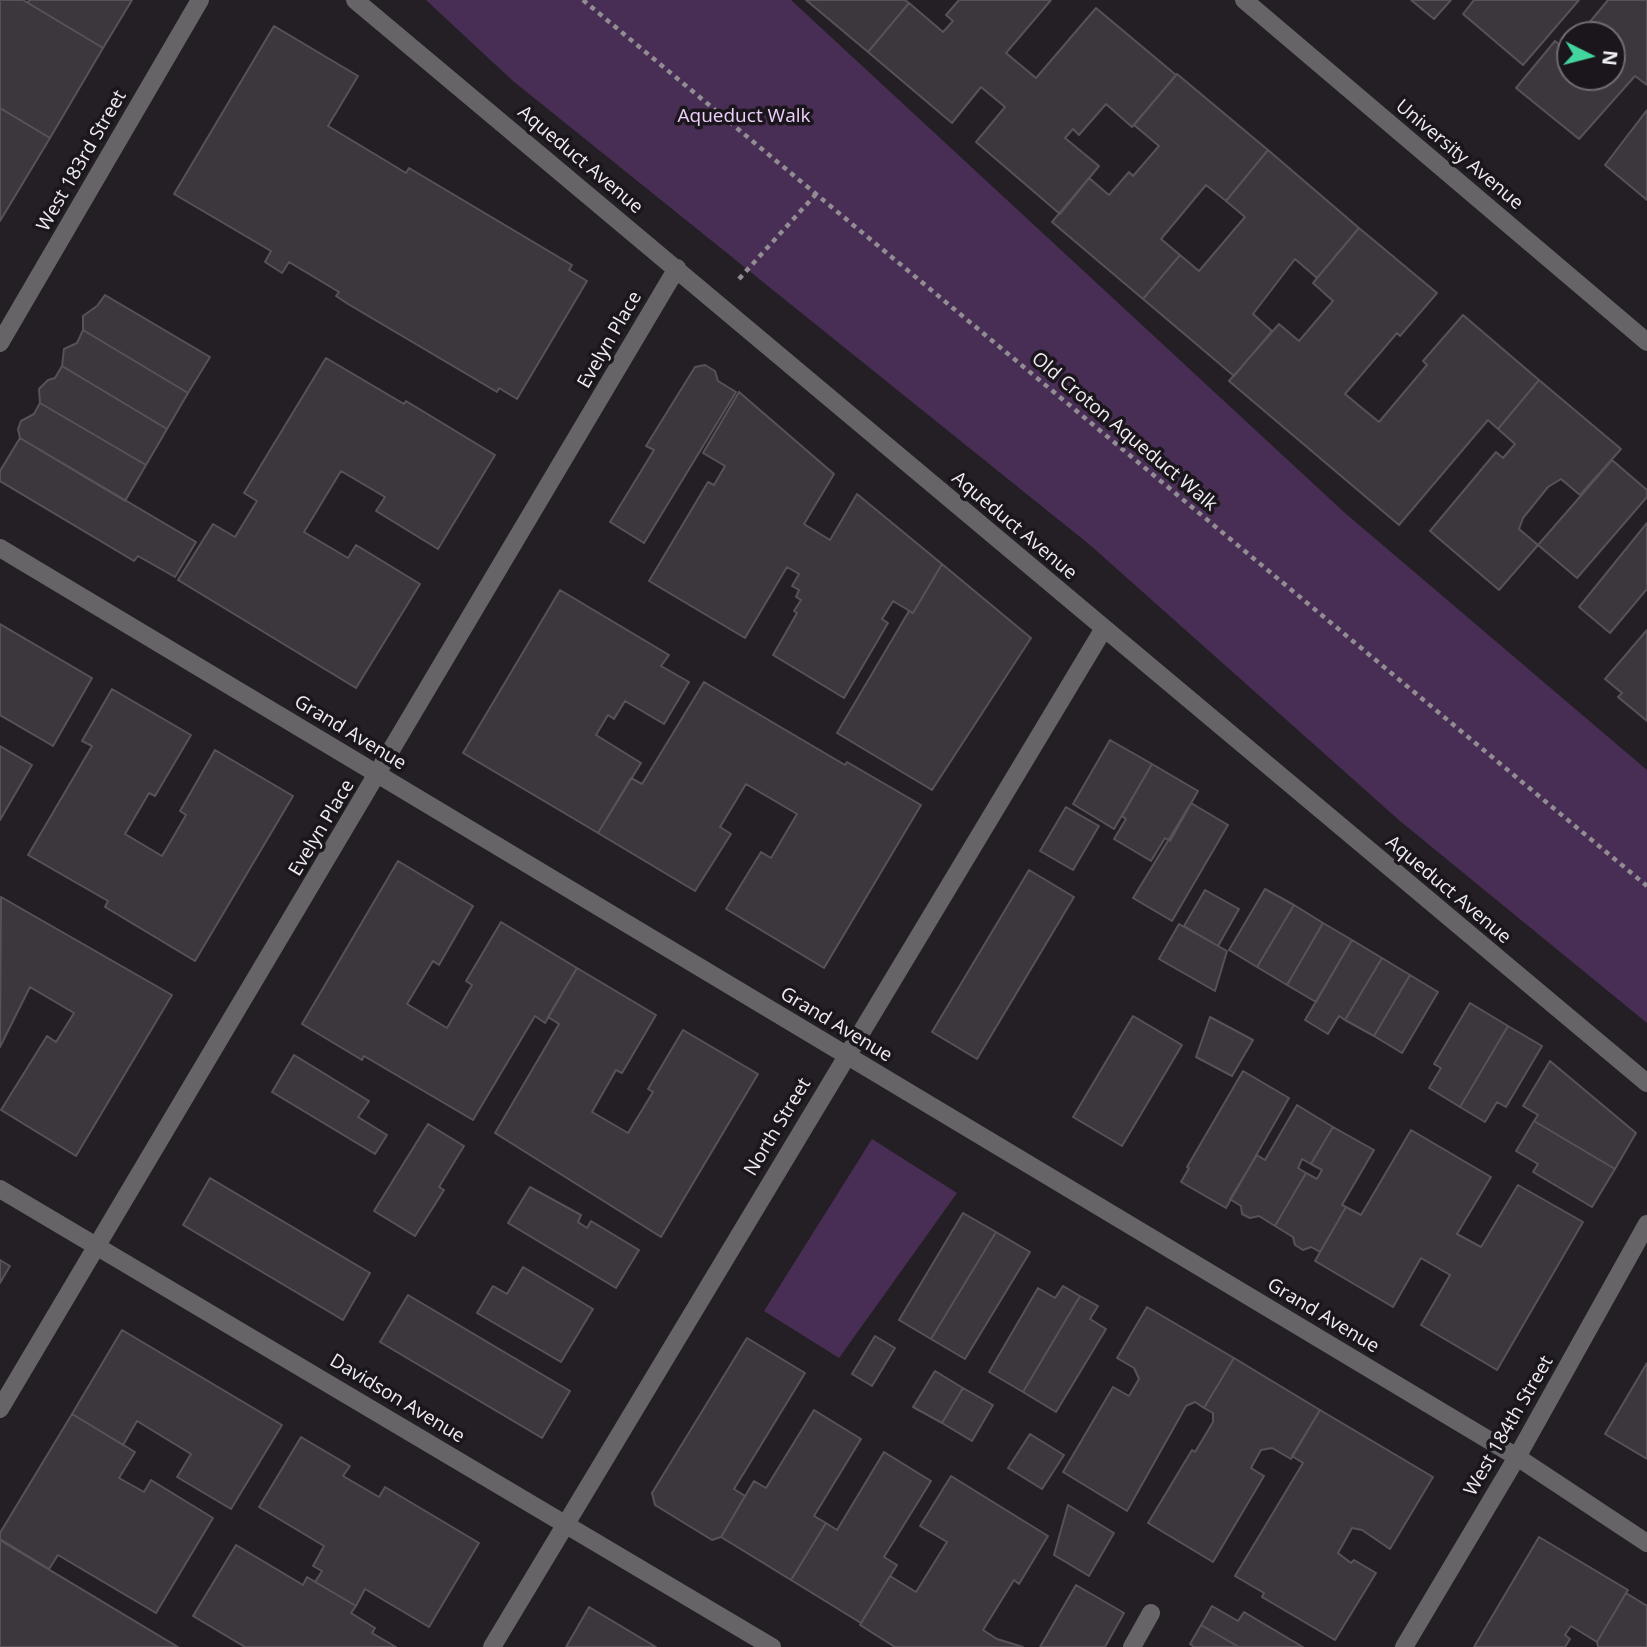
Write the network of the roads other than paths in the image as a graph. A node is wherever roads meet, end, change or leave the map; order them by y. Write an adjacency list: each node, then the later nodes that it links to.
1 (200, 0): 6 (street, West 183rd Street)
2 (355, 0): 4 (street, Aqueduct Avenue)
3 (1244, 0): 5 (street, University Avenue)
4 (677, 268): 8 (street, Aqueduct Avenue); 9 (street, Evelyn Place)
5 (1647, 342)
6 (0, 343)
7 (0, 548): 9 (street, Grand Avenue)
8 (1103, 630): 10 (street, North Street); 11 (street, Aqueduct Avenue)
9 (379, 775): 10 (street, Grand Avenue); 14 (street, Evelyn Place)
10 (845, 1055): 16 (street, Grand Avenue); 17 (street, North Street)
11 (1647, 1083)
12 (0, 1189): 14 (street, Davidson Avenue)
13 (1647, 1224): 16 (street, West 184th Street)
14 (97, 1244): 15 (street, Evelyn Place); 17 (street, Davidson Avenue)
15 (0, 1409)
16 (1517, 1457): 18 (street, Grand Avenue); 23 (street, West 184th Street)
17 (564, 1523): 20 (street, North Street); 21 (street, Davidson Avenue)
18 (1647, 1544)
19 (1151, 1614): 22 (street)
20 (492, 1647)
21 (772, 1647)
22 (1132, 1647)
23 (1404, 1647)

